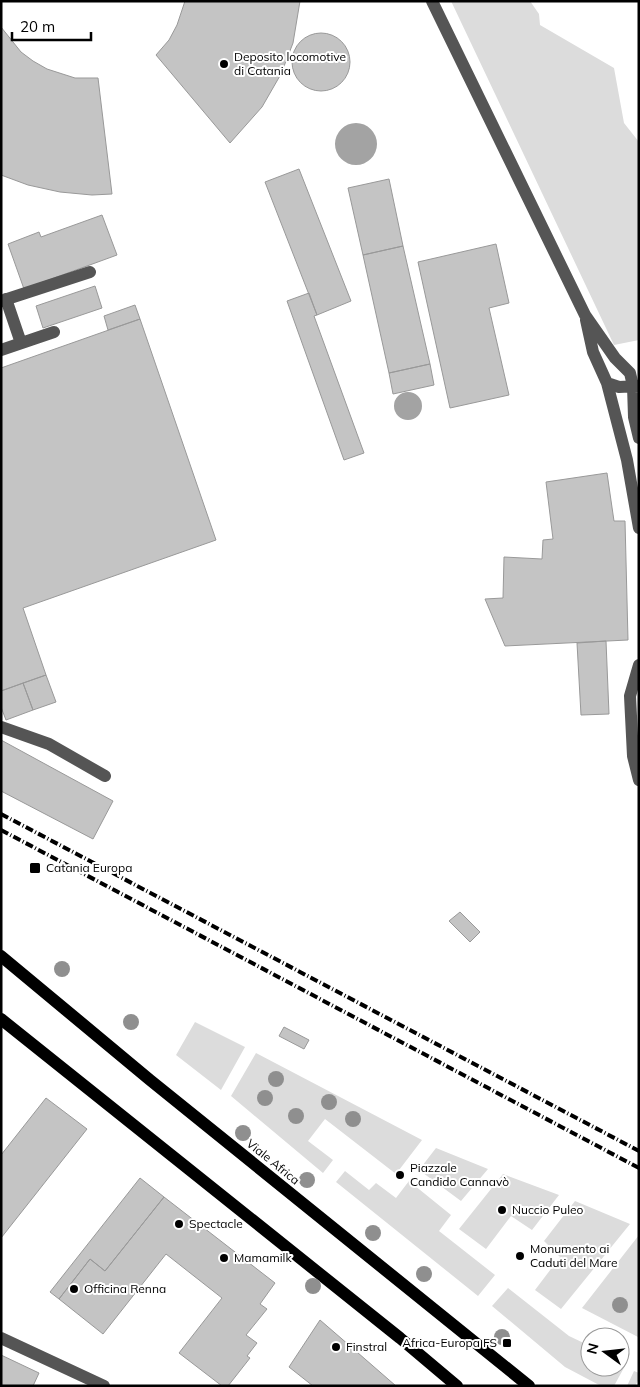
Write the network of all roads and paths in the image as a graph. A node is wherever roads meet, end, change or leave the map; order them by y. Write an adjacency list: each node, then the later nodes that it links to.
1 (432, 1): 4 (street)
2 (90, 272): 3 (street)
3 (3, 300): 6 (street)
4 (585, 315): 8 (street); 9 (street)
5 (54, 332): 6 (street)
6 (21, 343): 7 (street)
7 (1, 350)
8 (608, 383): 9 (street); 11 (street)
9 (636, 386): 10 (street)
10 (639, 438)
11 (639, 528)
12 (639, 665): 15 (street)
13 (1, 727): 14 (street)
14 (105, 776)
15 (639, 780)
16 (1, 956): 21 (main road, Viale Africa)
17 (1, 1019): 20 (main road)
18 (1, 1338): 19 (street)
19 (104, 1386)
20 (457, 1386)
21 (529, 1386)

